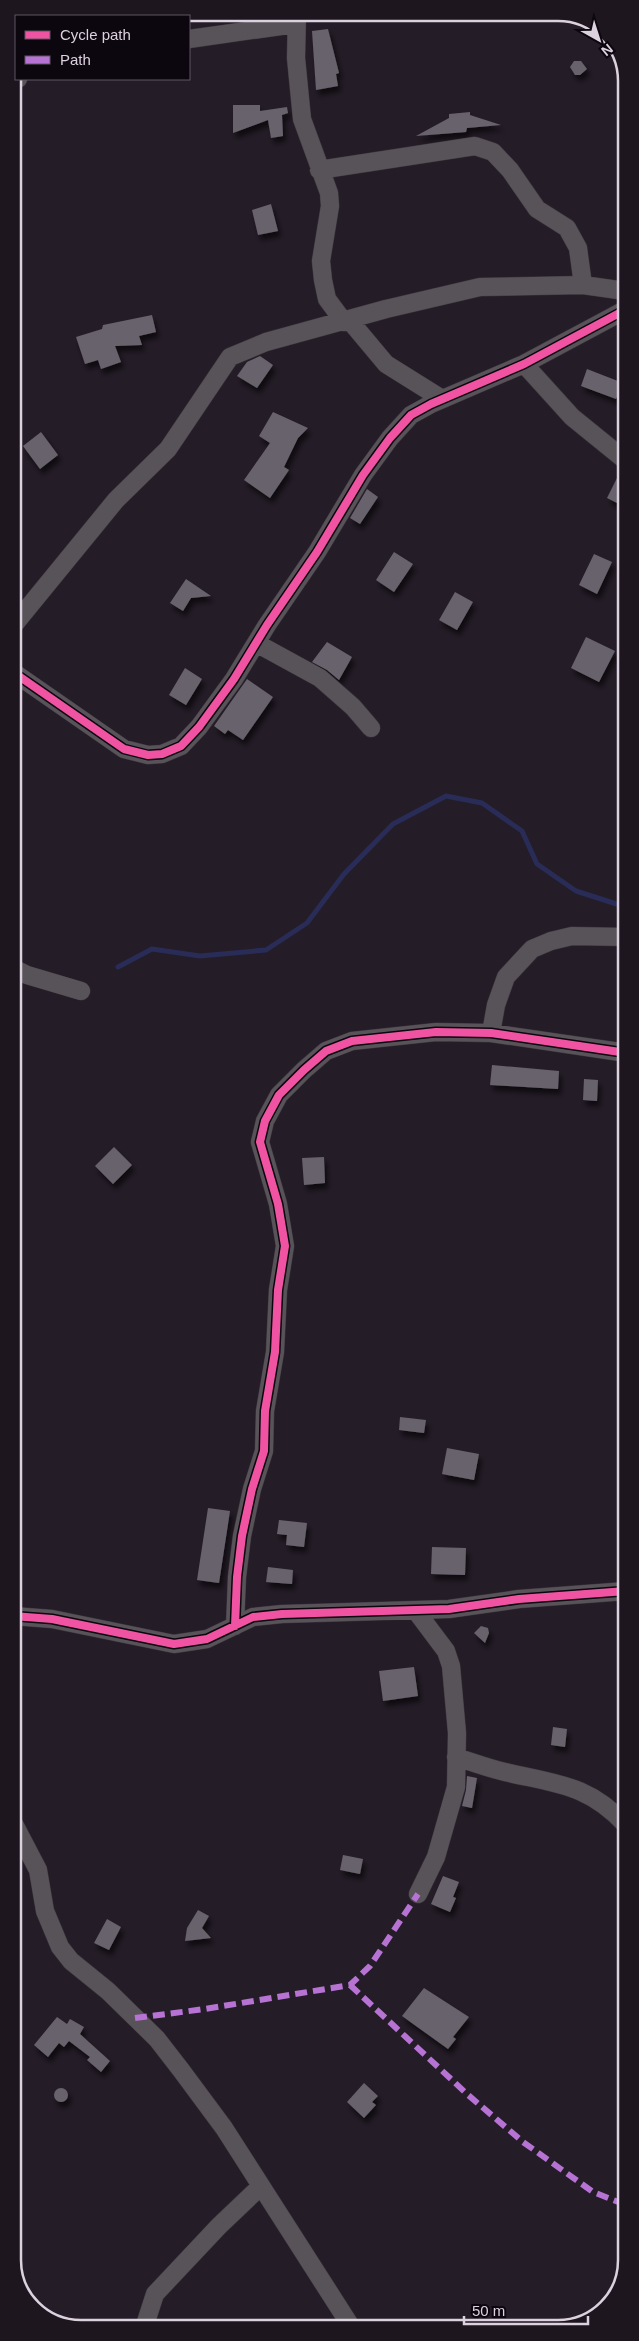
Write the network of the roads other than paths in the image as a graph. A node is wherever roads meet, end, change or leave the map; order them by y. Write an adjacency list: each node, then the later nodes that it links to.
1 (281, 21): 3 (street)
2 (296, 21): 4 (street)
3 (190, 39)
4 (319, 170): 5 (street); 8 (street)
5 (583, 285): 6 (street); 8 (street)
6 (618, 290)
7 (618, 318): 9 (street)
8 (347, 322): 10 (street); 12 (street)
9 (524, 364): 10 (street); 11 (street)
10 (442, 400): 13 (street)
11 (618, 454)
12 (21, 616)
13 (256, 643): 14 (street); 15 (street)
14 (21, 678)
15 (372, 728)
16 (618, 937): 19 (street)
17 (21, 972): 18 (street)
18 (81, 991)
19 (491, 1033): 20 (street); 24 (street)
20 (618, 1052)
21 (618, 1592): 22 (street)
22 (416, 1611): 24 (street); 25 (street)
23 (21, 1617): 24 (street)
24 (235, 1626)
25 (456, 1757): 26 (street); 28 (street)
26 (618, 1816)
27 (21, 1837): 29 (street)
28 (418, 1894)
29 (261, 2186): 30 (street); 31 (street)
30 (147, 2320)
31 (347, 2320)

